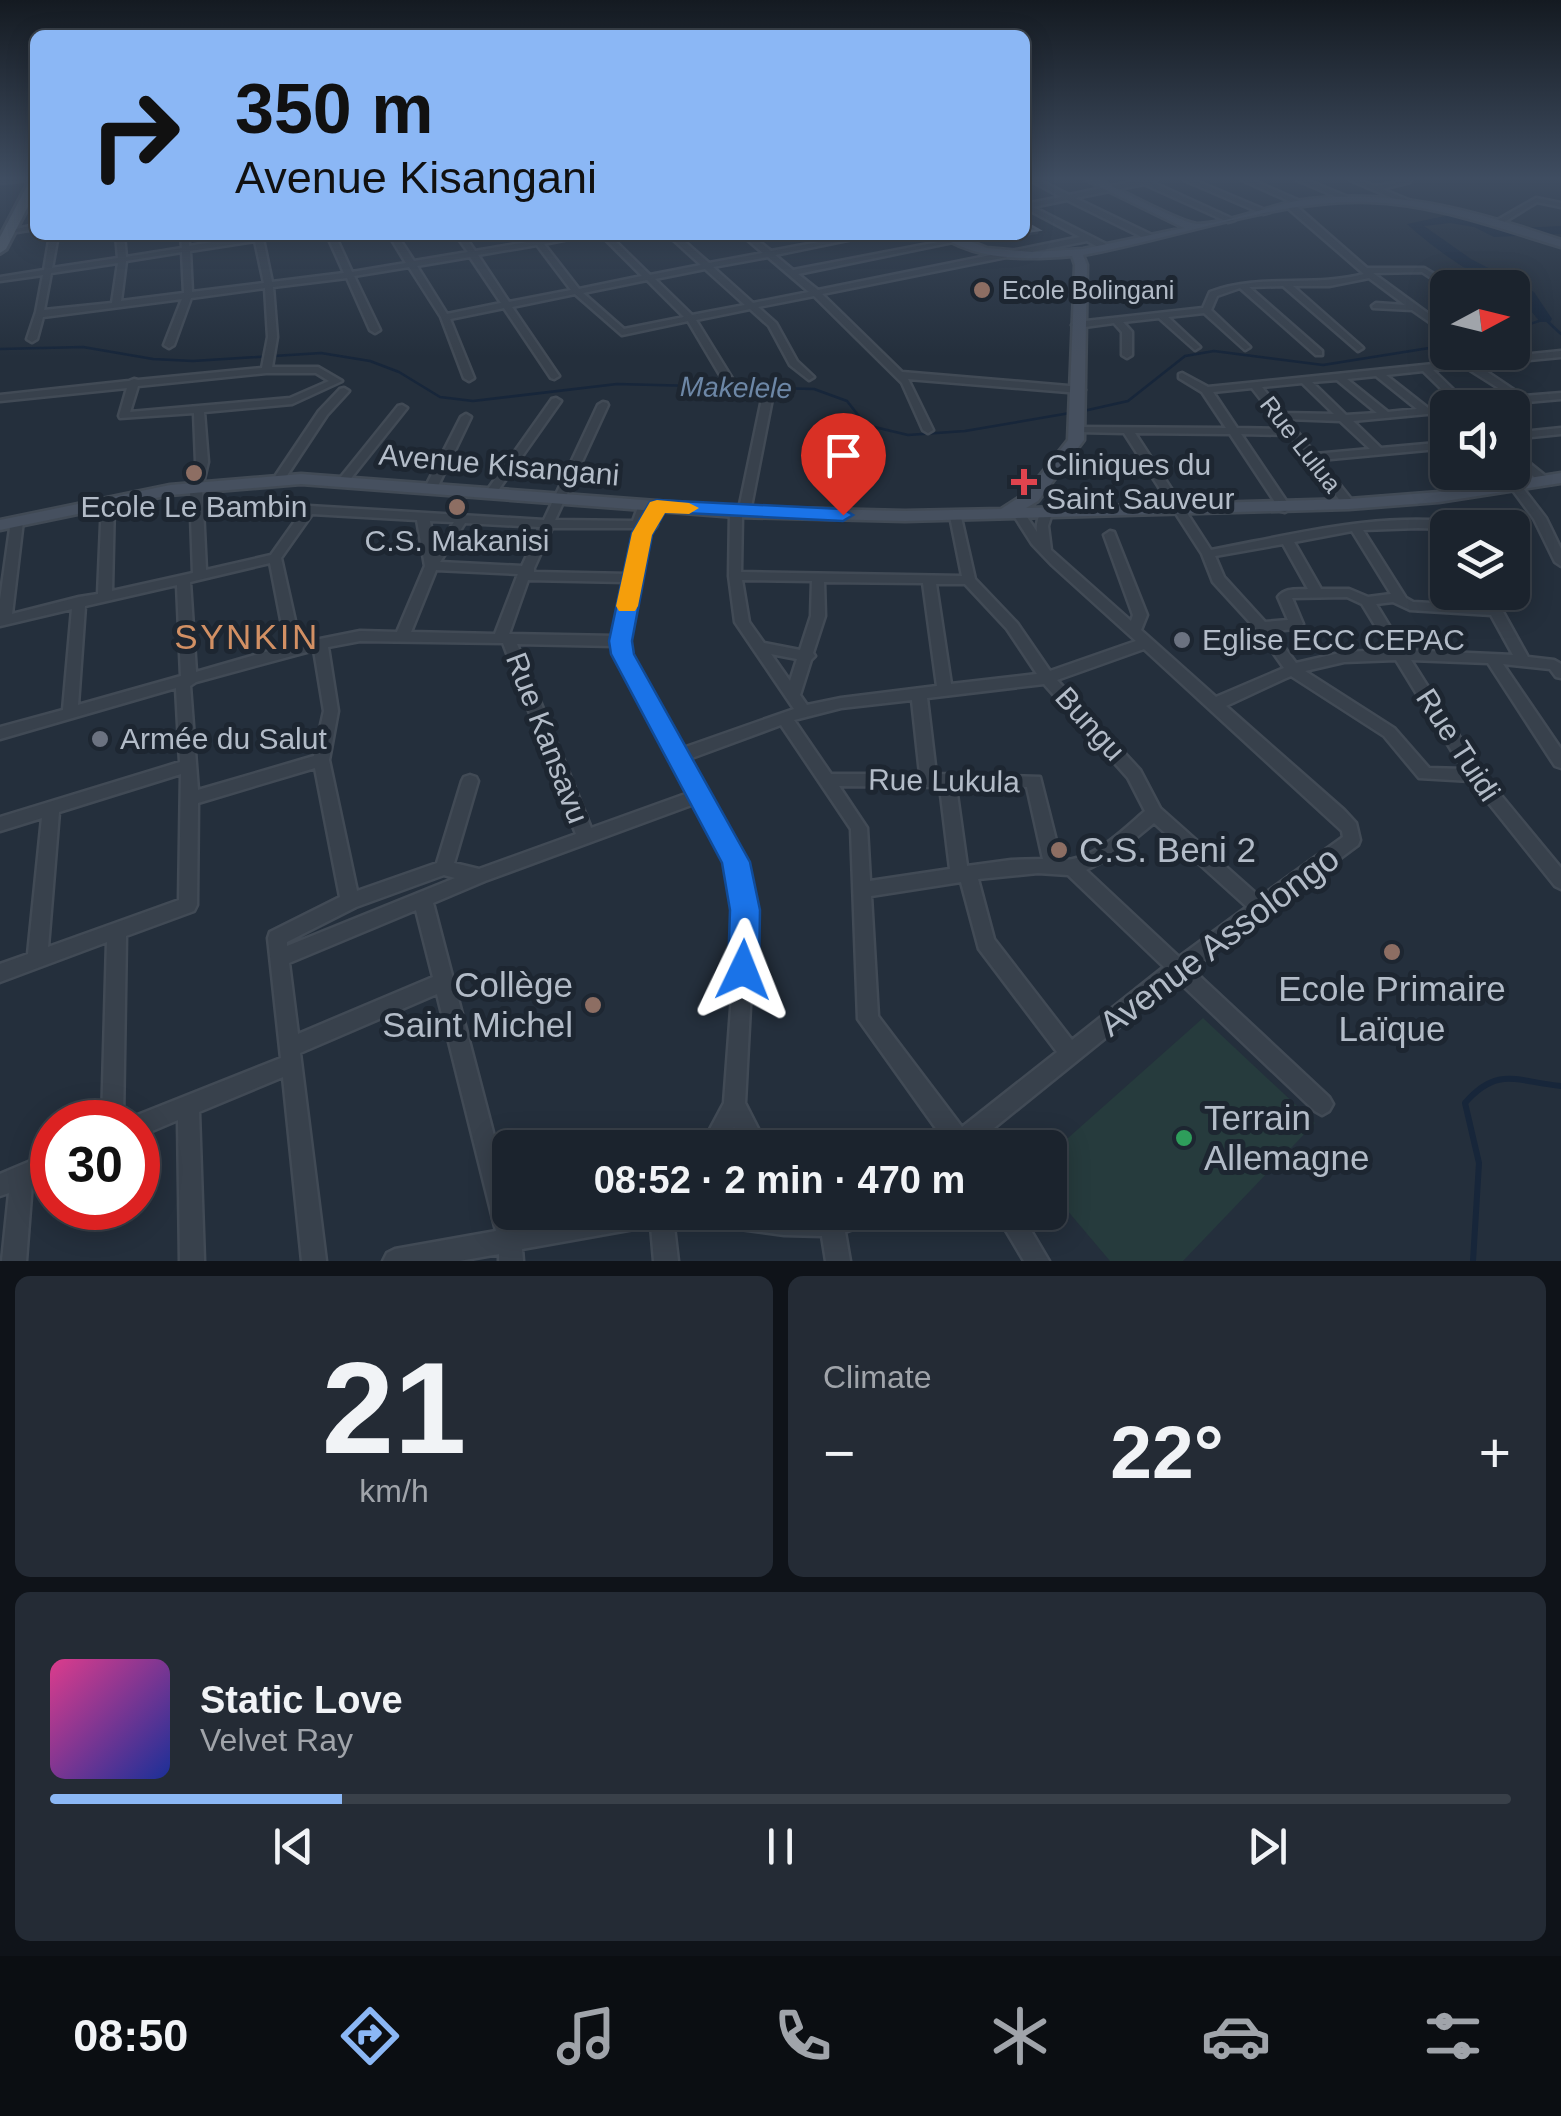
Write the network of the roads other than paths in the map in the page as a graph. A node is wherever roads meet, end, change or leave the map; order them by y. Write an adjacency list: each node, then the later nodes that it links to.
1 (1083, 239): 31 (street)
2 (1090, 239): 25 (street)
3 (1138, 239): 25 (street)
4 (1332, 239): 39 (street)
5 (53, 240): 37 (street)
6 (120, 240): 33 (street)
7 (187, 240): 26 (street)
8 (235, 240): 26 (street)
9 (260, 240): 45 (street)
10 (333, 240): 41 (street)
11 (396, 240): 35 (street)
12 (464, 240): 28 (street)
13 (532, 240): 28 (street)
14 (537, 240): 47 (street)
15 (610, 240): 42 (street)
16 (678, 240): 36 (street)
17 (752, 240): 29 (street)
18 (806, 240): 24 (street)
19 (834, 240): 24 (street)
20 (857, 240): 30 (street)
21 (943, 240): 27 (street)
22 (954, 240): 31 (street)
23 (906, 242): 27 (street)
24 (812, 245): 29 (street); 34 (street)
25 (1105, 247): 32 (street)
26 (188, 248): 33 (street); 49 (street)
27 (916, 248): 30 (street)
28 (474, 253): 35 (street); 51 (street)
29 (769, 254): 36 (street); 38 (street)
30 (877, 254): 34 (street)
31 (1000, 254): 32 (street); 48 (street)
32 (1077, 254): 64 (street)
33 (122, 260): 37 (street); 50 (street)
34 (838, 264): 38 (street)
35 (410, 265): 41 (street); 58 (street)
36 (709, 267): 42 (street); 52 (street)
37 (50, 269): 43 (street); 56 (street)
38 (791, 273): 48 (street)
39 (1368, 273): 40 (street); 44 (street); 54 (street)
40 (1430, 274)
41 (347, 275): 45 (street); 65 (street)
42 (648, 278): 47 (street); 61 (street)
43 (0, 279)
44 (1284, 282): 46 (street); 70 (street)
45 (269, 286): 49 (street); 75 (street)
46 (1243, 286): 55 (street); 71 (street)
47 (578, 292): 51 (street); 61 (street)
48 (815, 292): 52 (street); 80 (street)
49 (188, 296): 50 (street); 67 (street)
50 (116, 304): 56 (street)
51 (509, 304): 58 (street); 81 (street)
52 (753, 306): 61 (street); 84 (street)
53 (1376, 306): 54 (street)
54 (1412, 308): 59 (street)
55 (1206, 310): 57 (street); 69 (street)
56 (40, 313): 66 (street)
57 (1162, 316): 62 (street); 68 (street)
58 (445, 317): 85 (street)
59 (1424, 317): 60 (street); 63 (street)
60 (1430, 317)
61 (691, 319): 87 (street)
62 (1117, 321): 64 (street); 73 (street)
63 (1430, 321)
64 (1077, 326): 102 (street)
65 (375, 330)
66 (32, 339)
67 (169, 345)
68 (1195, 347)
69 (1245, 347)
70 (1358, 348)
71 (1320, 354)
72 (1561, 354): 74 (street)
73 (1127, 355)
74 (1530, 357)
75 (269, 361): 88 (street); 100 (street)
76 (1425, 367): 77 (street); 79 (street); 91 (street)
77 (1430, 367)
78 (1476, 370): 92 (street)
79 (1377, 372): 83 (street); 103 (street)
80 (900, 375): 102 (street); 109 (street)
81 (554, 376)
82 (1182, 376): 90 (street)
83 (1338, 376): 86 (street); 106 (street)
84 (809, 377)
85 (468, 378)
86 (1304, 379): 89 (street); 108 (street)
87 (728, 380)
88 (134, 382): 96 (street); 100 (street)
89 (1254, 384): 90 (street); 105 (street, Rue Lulua)
90 (1206, 390): 112 (street)
91 (1449, 390)
92 (1508, 390)
93 (344, 391): 119 (street)
94 (768, 394): 132 (street)
95 (1561, 396): 97 (street)
96 (0, 398)
97 (1530, 398)
98 (556, 401): 126 (street)
99 (604, 406): 127 (street, Rue Kansavu)
100 (199, 408): 122 (street)
101 (402, 408): 121 (street)
102 (1079, 411): 110 (street); 135 (street)
103 (1427, 412): 104 (street); 106 (street)
104 (1430, 412)
105 (1279, 416): 108 (street); 113 (street, Rue Lulua)
106 (1388, 416): 108 (street)
107 (466, 417): 123 (street)
108 (1343, 419): 116 (street)
109 (928, 430)
110 (1128, 430): 112 (street); 133 (street)
111 (1561, 431): 114 (street)
112 (1233, 432): 113 (street); 131 (street)
113 (1291, 432): 117 (street, Rue Lulua)
114 (1530, 434)
115 (1430, 447): 116 (street)
116 (1380, 453): 117 (street)
117 (1311, 458): 129 (street, Rue Lulua)
118 (1530, 464): 120 (street)
119 (280, 478): 121 (street, Avenue Kisangani); 122 (street, Avenue Kisangani)
120 (1552, 479)
121 (344, 480): 123 (street, Avenue Kisangani)
122 (196, 488): 128 (street, Avenue Kisangani); 152 (street)
123 (431, 488): 126 (street, Avenue Kisangani)
124 (1478, 490): 129 (street, Avenue Kisangani)
125 (1518, 490): 149 (street)
126 (490, 494): 127 (street, Avenue Kisangani)
127 (560, 500): 130 (street, Avenue Kisangani); 140 (street, Rue Kansavu)
128 (108, 502): 139 (street, Avenue Kisangani); 160 (street)
129 (1349, 504): 131 (street, Avenue Kisangani)
130 (650, 506): 132 (street, Avenue Kisangani); 143 (street)
131 (1285, 508): 133 (street, Avenue Kisangani)
132 (740, 512): 136 (street, Avenue Kisangani); 153 (street)
133 (1178, 512): 134 (street, Avenue Kisangani); 147 (street)
134 (1046, 513): 135 (street, Avenue Kisangani); 146 (street)
135 (1012, 514): 136 (street, Avenue Kisangani); 146 (street, Avenue Assolongo)
136 (956, 516): 158 (street)
137 (422, 517): 138 (street); 148 (street); 150 (street)
138 (461, 520): 140 (street); 150 (street)
139 (9, 523): 165 (street)
140 (550, 524): 143 (street); 151 (street, Rue Kansavu)
141 (1430, 526): 142 (street)
142 (1355, 527): 145 (street); 161 (street, Rue Lulua)
143 (644, 528): 154 (street)
144 (1110, 535): 169 (street)
145 (1286, 539): 147 (street); 159 (street)
146 (1045, 551): 169 (street, Avenue Assolongo)
147 (1208, 554): 166 (street)
148 (275, 558): 152 (street); 173 (street)
149 (1561, 562)
150 (431, 566): 151 (street); 167 (street)
151 (527, 573): 154 (street); 168 (street, Rue Kansavu)
152 (200, 575): 156 (street)
153 (735, 576): 155 (street); 172 (street)
154 (632, 578): 170 (street)
155 (818, 578): 157 (street); 174 (street)
156 (184, 579): 160 (street); 181 (street)
157 (929, 580): 158 (street); 182 (street)
158 (969, 580): 180 (street, Bungu)
159 (1318, 593): 163 (street); 166 (street)
160 (105, 595): 162 (street)
161 (1397, 599): 163 (street); 164 (street)
162 (79, 601): 165 (street); 187 (street)
163 (1367, 601): 175 (street, Rue Tuidi)
164 (1494, 611): 177 (street)
165 (2, 620)
166 (1262, 627): 179 (street)
167 (404, 634): 168 (street); 171 (street)
168 (504, 638): 170 (street); 203 (street, Rue Kansavu)
169 (1139, 638): 180 (street); 185 (street, Avenue Assolongo)
170 (621, 641): 190 (street)
171 (320, 644): 173 (street); 191 (street)
172 (759, 647): 174 (street); 184 (street)
173 (294, 649): 181 (street)
174 (808, 656): 184 (street)
175 (1400, 656): 176 (street); 179 (street); 194 (street, Rue Tuidi)
176 (1493, 660): 177 (street); 192 (street)
177 (1523, 661): 178 (street)
178 (1558, 668)
179 (1293, 670): 185 (street); 194 (street)
180 (1048, 678): 182 (street); 201 (street, Bungu)
181 (186, 682): 187 (street); 193 (street)
182 (944, 691): 183 (street)
183 (919, 694): 186 (street); 196 (street)
184 (792, 695): 186 (street)
185 (1213, 705): 212 (street, Avenue Assolongo)
186 (803, 711): 188 (street)
187 (70, 714): 189 (street)
188 (784, 718): 190 (street); 195 (street)
189 (0, 734)
190 (677, 757): 198 (street)
191 (321, 760): 199 (street); 210 (street)
192 (1561, 762)
193 (188, 766): 199 (street); 200 (street)
194 (1475, 775): 208 (street, Rue Tuidi)
195 (828, 780): 196 (street, Rue Lukula); 209 (street)
196 (938, 780): 204 (street, Rue Lukula); 206 (street)
197 (470, 781): 205 (street)
198 (698, 796): 203 (street); 222 (street)
199 (190, 799): 213 (street)
200 (52, 809): 202 (street); 215 (street)
201 (1154, 813): 204 (street); 212 (street, Bungu)
202 (0, 824)
203 (586, 838): 207 (street)
204 (1063, 867): 206 (street); 216 (street)
205 (444, 868): 207 (street); 210 (street)
206 (964, 875): 209 (street); 219 (street)
207 (480, 876): 211 (street)
208 (1561, 881)
209 (864, 888): 228 (street)
210 (350, 901): 214 (street)
211 (423, 901): 214 (street); 218 (street)
212 (1261, 909): 216 (street, Avenue Assolongo)
213 (117, 934): 215 (street); 221 (street)
214 (278, 959): 220 (street)
215 (37, 961): 217 (street)
216 (1178, 969): 219 (street, Avenue Assolongo); 223 (street)
217 (0, 974)
218 (444, 982): 220 (street); 235 (street)
219 (1070, 1054): 229 (street, Avenue Assolongo)
220 (289, 1056): 224 (street); 238 (street)
221 (113, 1100)
222 (734, 1104): 226 (street); 227 (street)
223 (1322, 1104)
224 (188, 1106): 225 (street); 237 (street)
225 (160, 1117)
226 (720, 1130)
227 (748, 1130)
228 (947, 1130)
229 (977, 1130)
230 (10, 1182): 236 (street)
231 (594, 1230): 235 (street)
232 (663, 1230): 240 (street)
233 (833, 1230): 241 (street)
234 (1017, 1230): 242 (street)
235 (511, 1251): 239 (street)
236 (14, 1261)
237 (192, 1261)
238 (314, 1261)
239 (395, 1261)
240 (666, 1261)
241 (838, 1261)
242 (1037, 1261)

